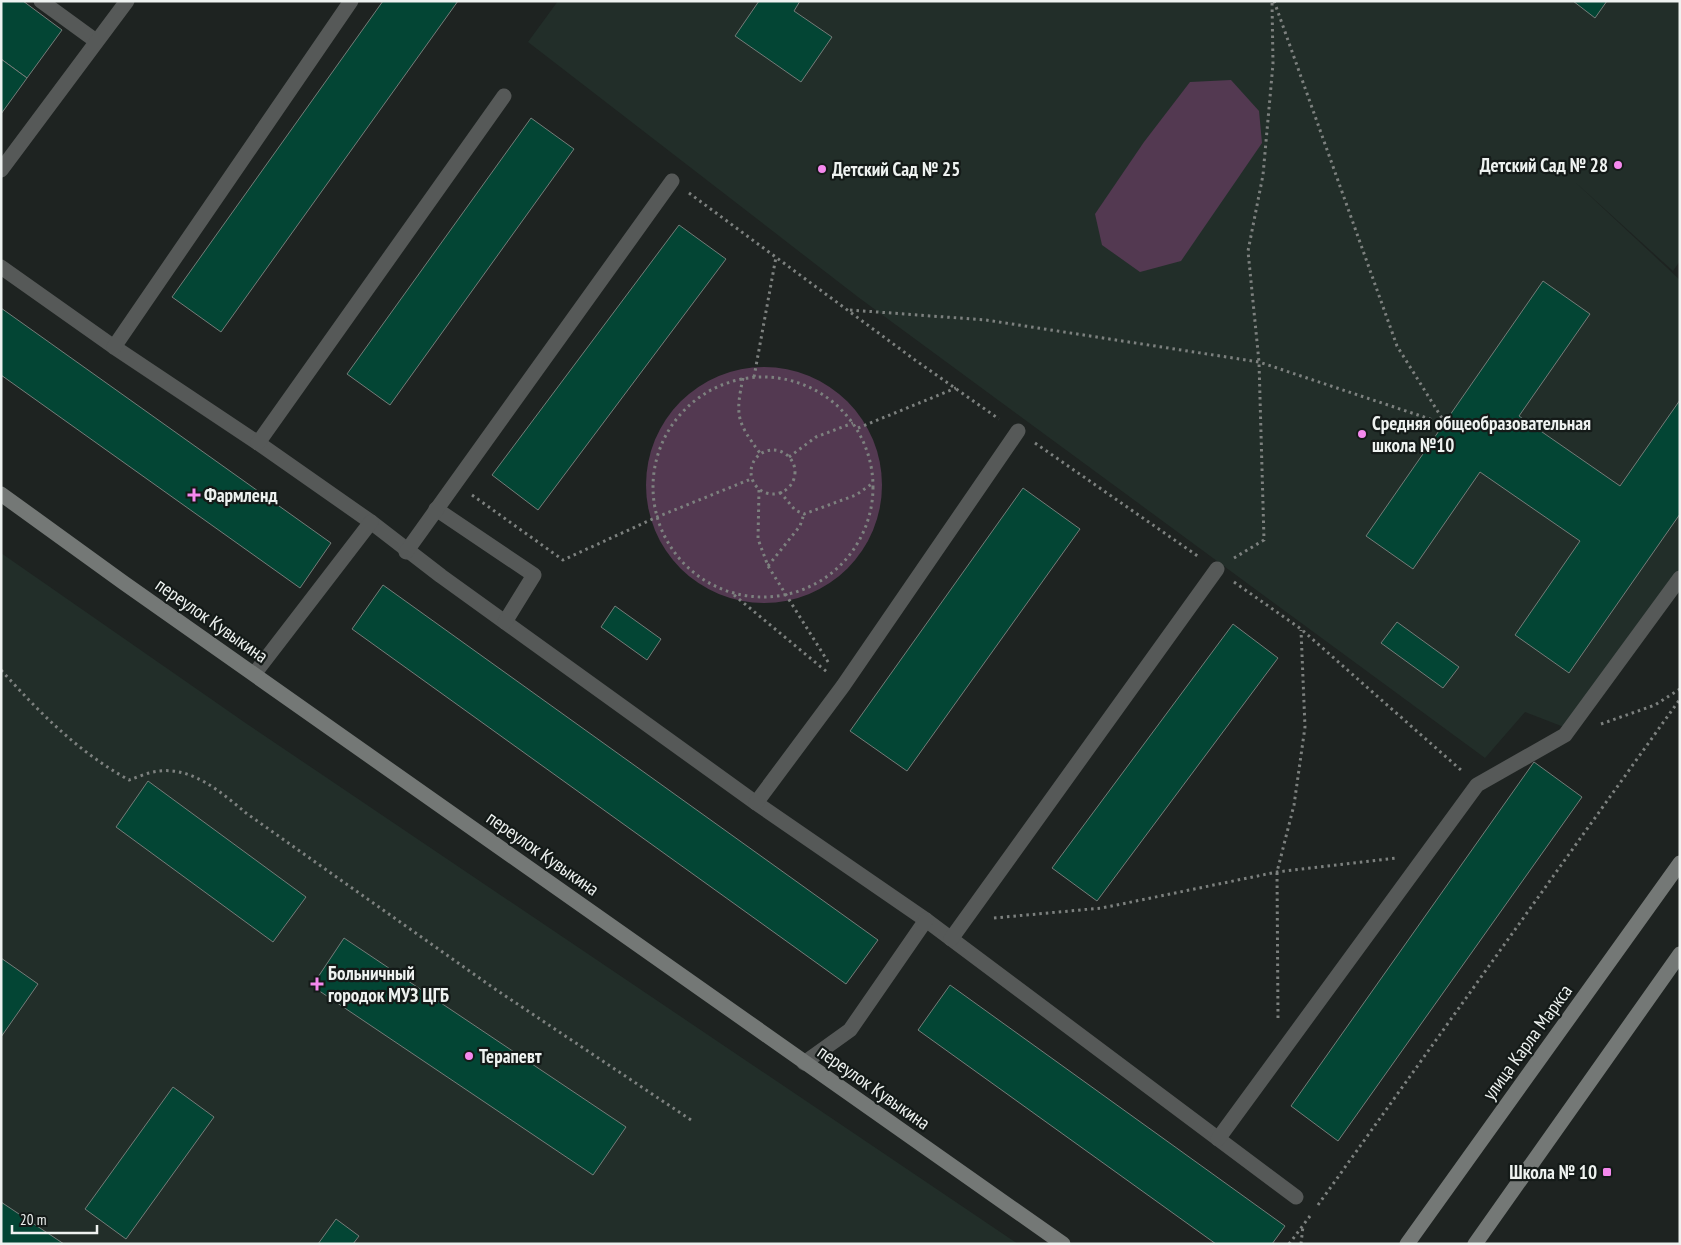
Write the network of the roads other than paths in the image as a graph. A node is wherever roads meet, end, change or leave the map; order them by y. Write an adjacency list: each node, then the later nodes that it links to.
1 (41, 1): 4 (lane)
2 (127, 1): 4 (lane)
3 (351, 1): 9 (lane)
4 (96, 41): 6 (lane)
5 (504, 96): 11 (lane)
6 (1, 170)
7 (672, 181): 13 (lane)
8 (1, 267): 9 (lane)
9 (114, 347): 11 (lane)
10 (1018, 431): 20 (lane)
11 (258, 443): 14 (lane)
12 (1, 494): 19 (main road, переулок Кувыкина)
13 (436, 509): 15 (lane); 18 (lane)
14 (371, 522): 15 (lane); 19 (lane)
15 (406, 552): 18 (lane)
16 (1217, 569): 23 (lane)
17 (1680, 578): 26 (lane)
18 (505, 622): 20 (lane)
19 (255, 673): 25 (main road, переулок Кувыкина)
20 (756, 803): 22 (lane)
21 (1680, 863): 29 (main road, улица Карла Маркса)
22 (926, 920): 23 (lane); 25 (lane)
23 (951, 939): 26 (lane)
24 (1680, 954): 30 (main road)
25 (804, 1063): 28 (main road, переулок Кувыкина)
26 (1218, 1139): 27 (lane)
27 (1296, 1197)
28 (1063, 1244)
29 (1407, 1244)
30 (1475, 1244)

